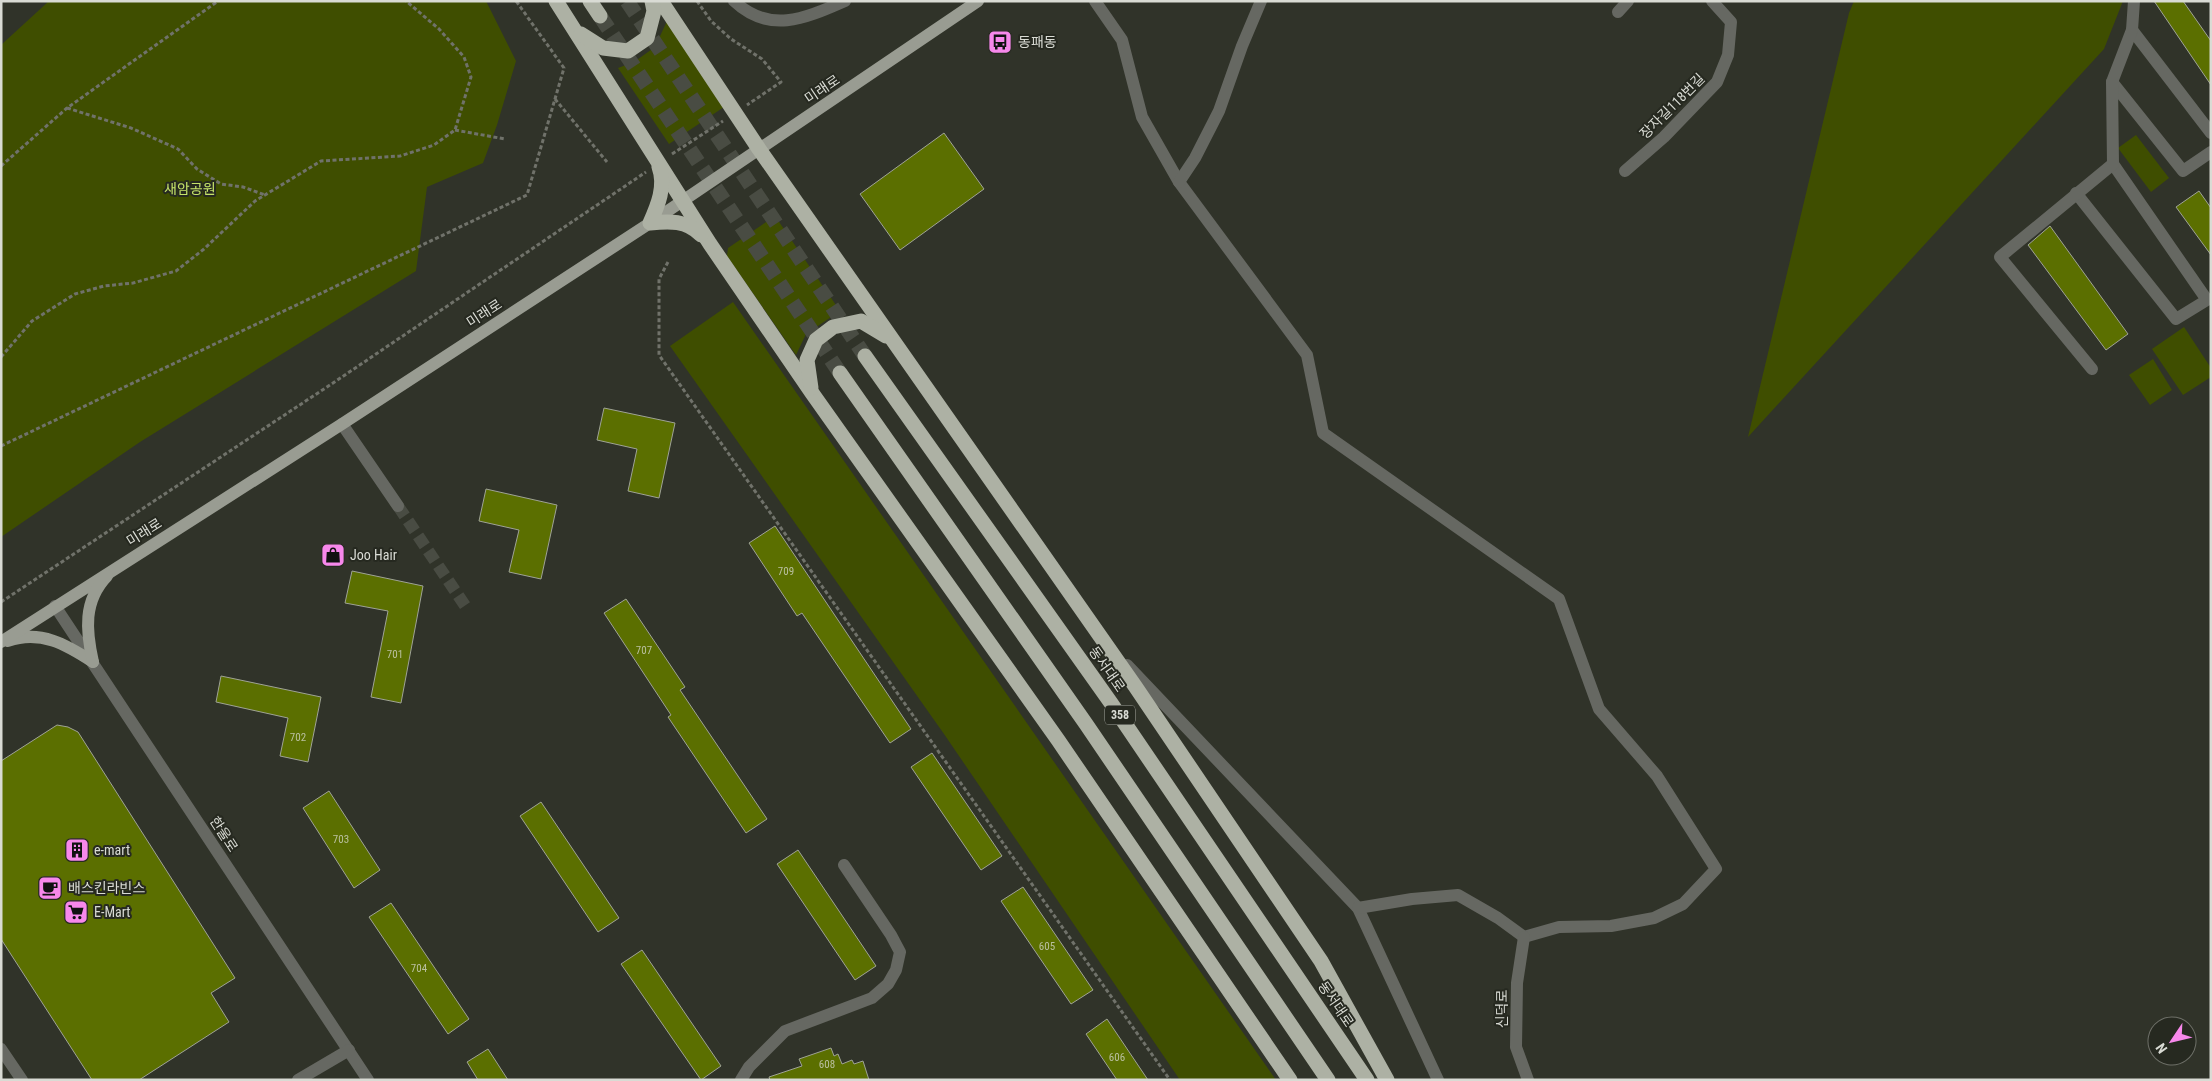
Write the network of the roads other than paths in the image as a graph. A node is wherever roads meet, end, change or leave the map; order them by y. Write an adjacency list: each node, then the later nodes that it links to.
1 (556, 1): 16 (highway)
2 (590, 1): 14 (highway)
3 (652, 1): 16 (highway)
4 (661, 1): 19 (highway)
5 (734, 1): 6 (street)
6 (845, 1)
7 (978, 1): 19 (main road, 미래로)
8 (1095, 1): 24 (street)
9 (1261, 1): 24 (street)
10 (1628, 1): 13 (street)
11 (1712, 1): 23 (street, 장자길118번길)
12 (2134, 1): 15 (street)
13 (1618, 12)
14 (600, 16)
15 (2132, 30): 17 (street); 18 (street)
16 (577, 32): 20 (highway)
17 (2112, 82): 21 (street); 22 (street)
18 (2211, 134)
19 (759, 149): 26 (main road, 미래로); 29 (highway)
20 (658, 156): 26 (highway); 27 (highway)
21 (2209, 157)
22 (2113, 164): 25 (street); 25 (street)
23 (1625, 171)
24 (1179, 182): 43 (street)
25 (2076, 193): 31 (street)
26 (682, 202): 27 (main road, 미래로); 28 (highway)
27 (650, 223): 28 (highway); 34 (main road, 미래로)
28 (710, 244): 33 (highway)
29 (891, 339): 33 (highway); 38 (highway)
30 (865, 356): 52 (highway, 동서대로 / 358)
31 (2092, 369)
32 (840, 373): 51 (highway, 358)
33 (812, 393): 50 (highway)
34 (342, 424): 35 (street); 36 (main road, 미래로)
35 (398, 506)
36 (116, 567): 37 (main road, 미래로); 40 (main road)
37 (55, 606): 39 (main road, 미래로); 40 (street, 한울로)
38 (1103, 641): 42 (street); 53 (highway)
39 (1, 643): 40 (main road)
40 (92, 662): 45 (street, 한울로)
41 (844, 866): 49 (street)
42 (1358, 908): 43 (street); 54 (street)
43 (1524, 937): 55 (street, 신덕로)
44 (1, 1049): 46 (street)
45 (349, 1050): 47 (street); 48 (street, 한울로)
46 (16, 1078)
47 (298, 1080)
48 (368, 1080)
49 (741, 1080)
50 (1290, 1080)
51 (1328, 1080)
52 (1367, 1080)
53 (1387, 1080)
54 (1438, 1080)
55 (1528, 1080)

